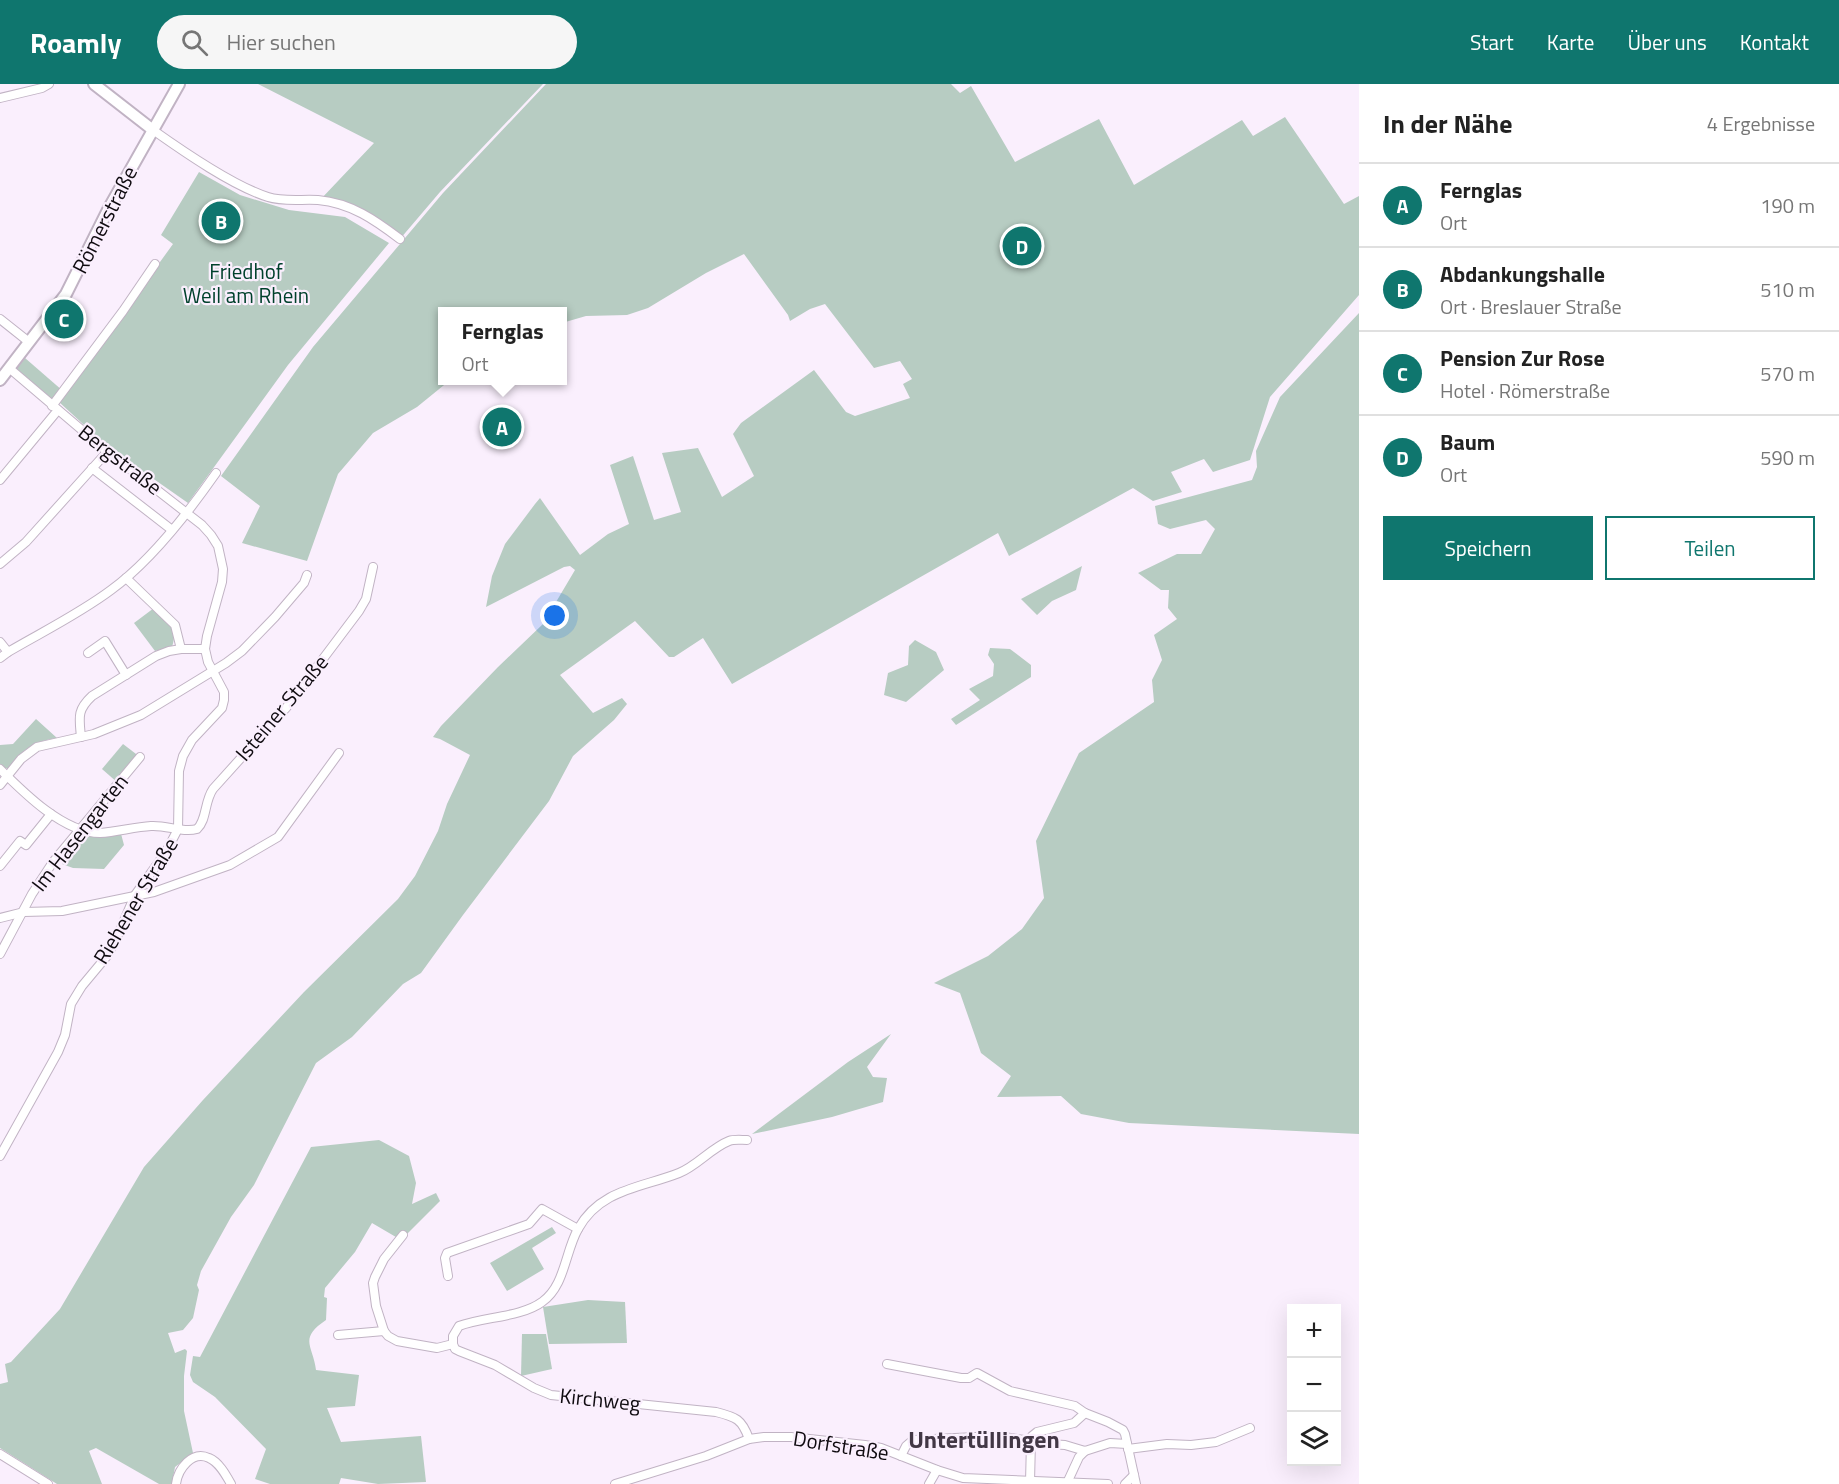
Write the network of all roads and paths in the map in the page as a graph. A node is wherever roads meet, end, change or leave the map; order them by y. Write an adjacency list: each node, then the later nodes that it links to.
1 (49, 84): 4 (street)
2 (94, 84): 5 (street)
3 (179, 84): 5 (street, Römerstraße)
4 (0, 98)
5 (153, 130): 6 (street); 9 (street, Römerstraße)
6 (400, 239)
7 (155, 264): 12 (street)
8 (0, 319): 9 (street)
9 (29, 342): 10 (street, Römerstraße)
10 (9, 368): 11 (street, Römerstraße); 12 (street, Bergstraße)
11 (0, 380)
12 (55, 408): 13 (street, Bergstraße); 16 (street)
13 (107, 452): 14 (street); 17 (street, Bergstraße)
14 (92, 468): 18 (street, Bergstraße); 19 (street)
15 (216, 473): 17 (street)
16 (0, 480)
17 (188, 513): 18 (street); 25 (street, Riehener Straße)
18 (171, 530): 22 (street)
19 (0, 564)
20 (373, 567): 39 (street, Isteiner Straße)
21 (307, 575): 29 (street)
22 (126, 578): 24 (street); 26 (street)
23 (0, 642): 26 (street)
24 (181, 649): 25 (street); 30 (street)
25 (206, 649): 29 (street, Riehener Straße)
26 (8, 652): 28 (street)
27 (88, 652): 30 (street)
28 (0, 658)
29 (213, 671): 31 (street); 39 (street, Riehener Straße)
30 (126, 675): 31 (street)
31 (81, 737): 35 (street)
32 (339, 753): 41 (street)
33 (140, 757): 38 (street, Im Hasengarten)
34 (0, 769): 35 (street)
35 (7, 776): 36 (street); 37 (street)
36 (0, 785)
37 (51, 814): 38 (street); 40 (street)
38 (79, 829): 39 (street); 42 (street, Im Hasengarten)
39 (178, 829): 41 (street, Riehener Straße)
40 (0, 866)
41 (135, 895): 42 (street); 46 (street, Riehener Straße)
42 (24, 912): 43 (street); 44 (street, Im Hasengarten)
43 (0, 918)
44 (0, 954)
45 (747, 1140): 47 (street)
46 (0, 1156)
47 (578, 1229): 49 (street); 52 (street)
48 (403, 1235): 50 (street)
49 (448, 1276)
50 (384, 1331): 51 (street); 52 (street)
51 (338, 1335)
52 (453, 1344): 56 (street, Kirchweg)
53 (887, 1364): 54 (street)
54 (1085, 1413): 57 (street); 58 (street)
55 (1250, 1428): 58 (street)
56 (749, 1439): 61 (street, Dorfstraße); 69 (street, Dorfstraße)
57 (1031, 1442): 59 (street); 61 (street); 64 (street)
58 (1127, 1447): 59 (street); 63 (street)
59 (1085, 1451): 65 (street)
60 (0, 1454): 66 (street)
61 (901, 1456): 62 (street, Dorfstraße)
62 (938, 1470): 64 (street, Dorfstraße); 70 (street)
63 (1134, 1475): 72 (street); 73 (street)
64 (1029, 1482): 65 (street, Dorfstraße)
65 (1067, 1483): 71 (street, Dorfstraße)
66 (48, 1484)
67 (176, 1484): 68 (street)
68 (231, 1484)
69 (615, 1484)
70 (929, 1484)
71 (1108, 1484)
72 (1125, 1484)
73 (1136, 1484)

